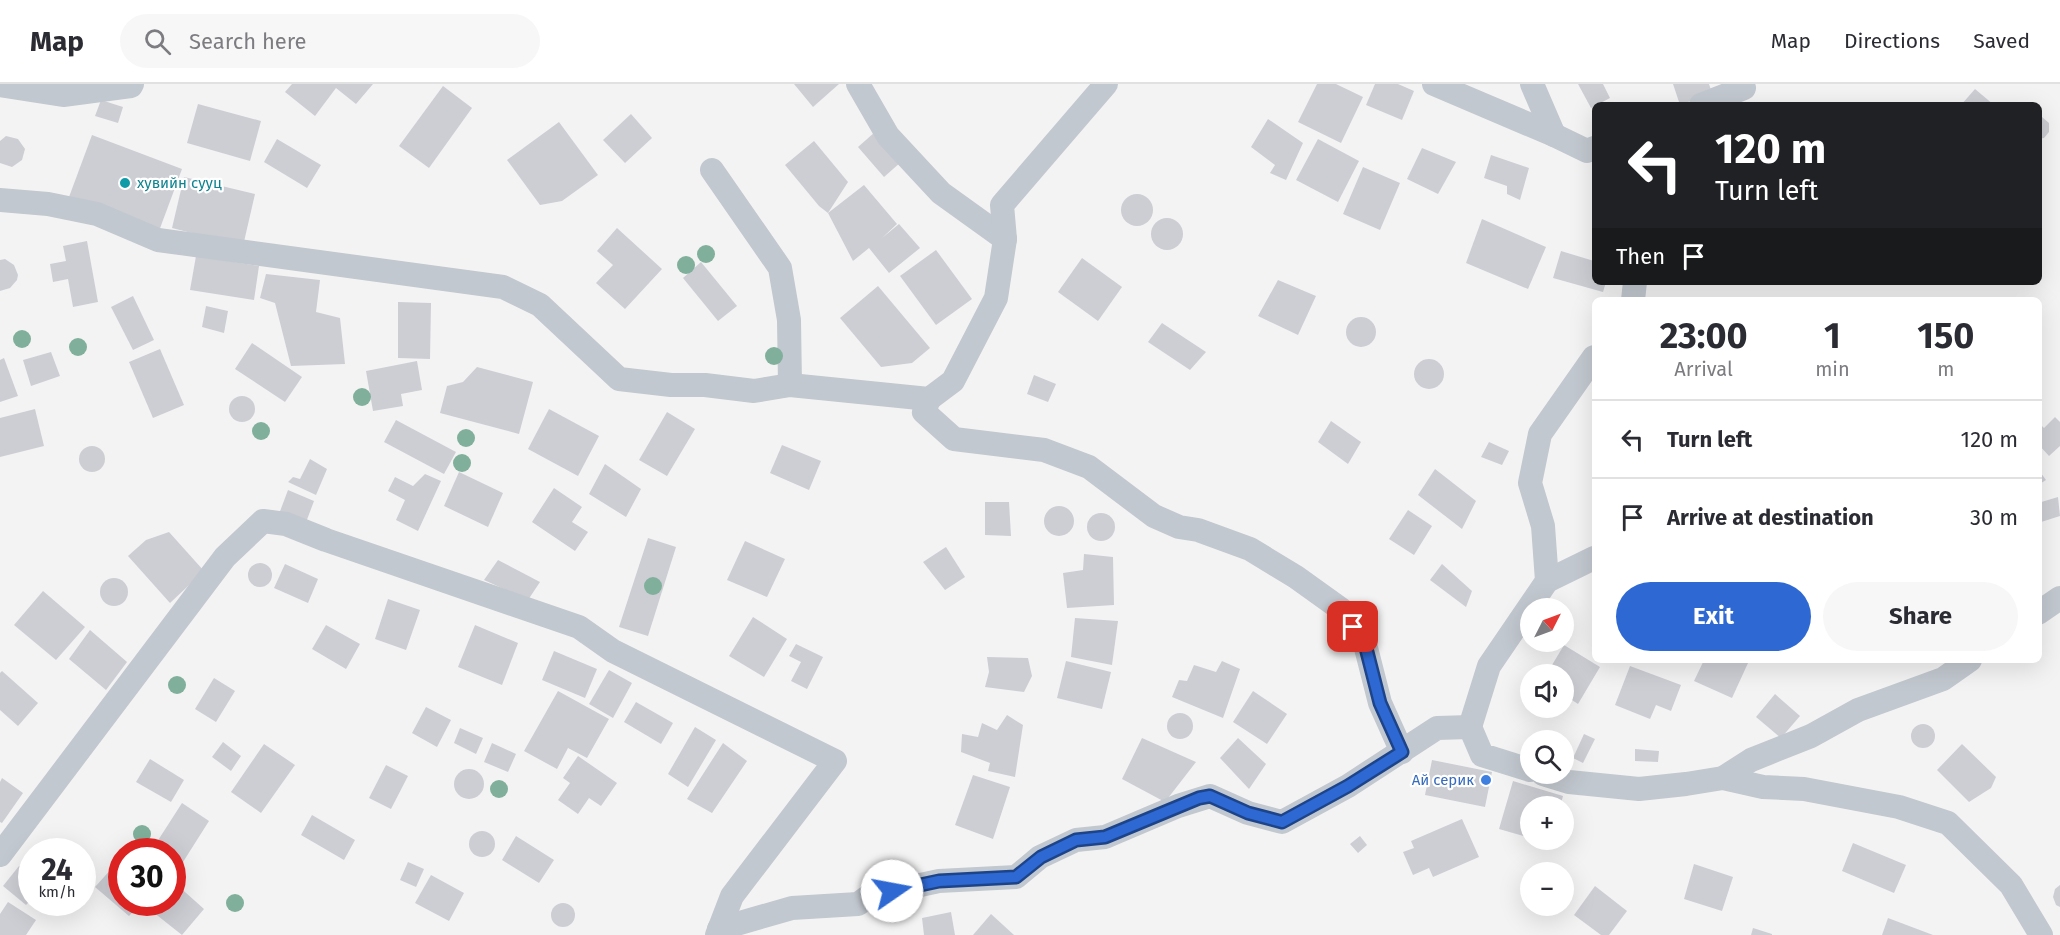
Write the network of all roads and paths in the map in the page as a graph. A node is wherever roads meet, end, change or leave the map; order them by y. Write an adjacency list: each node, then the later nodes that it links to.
1 (132, 84): 6 (street)
2 (858, 84): 13 (street)
3 (1106, 84): 13 (street)
4 (1434, 84): 9 (street)
5 (1532, 84): 9 (street)
6 (0, 85)
7 (1744, 88): 8 (street)
8 (1709, 102)
9 (1554, 135): 10 (street)
10 (1592, 153)
11 (712, 170): 15 (street)
12 (0, 200): 15 (street)
13 (1005, 239): 16 (street)
14 (1592, 360): 18 (street)
15 (790, 385): 16 (street)
16 (929, 399): 23 (street)
17 (1592, 559): 18 (street)
18 (1547, 582): 22 (street)
19 (2060, 598): 20 (street)
20 (2042, 610)
21 (1966, 663): 25 (street)
22 (1470, 728): 23 (street); 24 (street)
23 (1402, 752): 28 (street)
24 (1520, 767)
25 (1723, 778): 26 (street); 29 (street)
26 (1574, 782)
27 (0, 855): 28 (street)
28 (718, 932)
29 (2041, 935)

